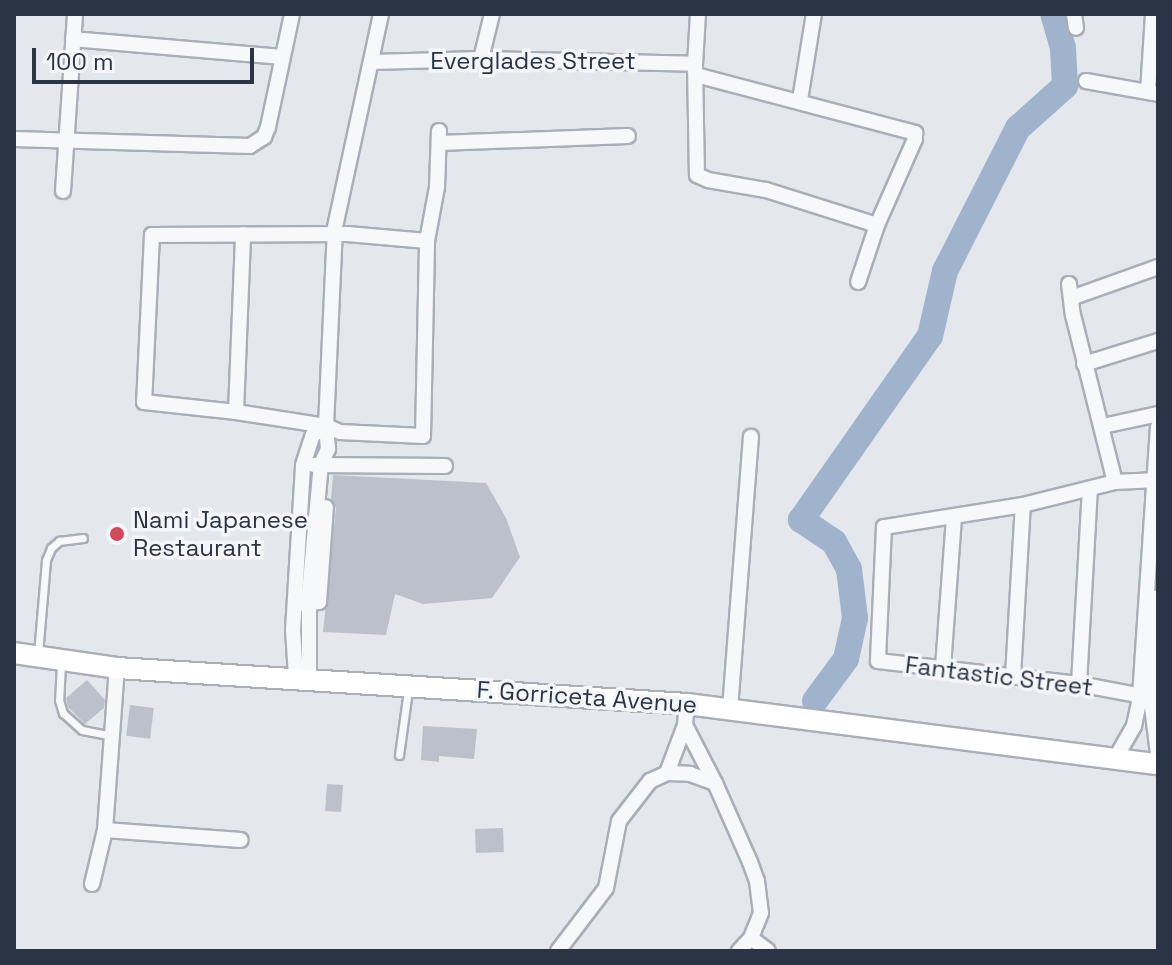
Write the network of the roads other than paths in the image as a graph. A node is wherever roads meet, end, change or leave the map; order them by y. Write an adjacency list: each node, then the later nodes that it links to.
1 (75, 14): 8 (street)
2 (292, 14): 9 (street)
3 (381, 14): 11 (street)
4 (492, 14): 10 (street)
5 (698, 14): 12 (street)
6 (1153, 14): 14 (street)
7 (811, 15): 15 (street)
8 (73, 39): 9 (street); 18 (street)
9 (281, 57): 18 (street)
10 (481, 59): 11 (street, Everglades Street); 12 (street, Everglades Street)
11 (372, 62): 22 (street)
12 (696, 69): 15 (street, Everglades Street); 20 (street)
13 (1086, 81): 14 (street)
14 (1153, 93)
15 (800, 100): 20 (street, Everglades Street)
16 (628, 136): 23 (street)
17 (14, 139): 18 (street)
18 (66, 139): 19 (street)
19 (63, 191)
20 (877, 225): 25 (street)
21 (243, 234): 22 (street); 28 (street); 28 (street)
22 (336, 234): 23 (street); 30 (street)
23 (427, 241): 30 (street)
24 (1158, 267): 27 (street)
25 (858, 282)
26 (1158, 341): 27 (street)
27 (1084, 364): 31 (street)
28 (236, 412): 30 (street)
29 (1158, 414): 31 (street)
30 (326, 426): 34 (street); 35 (street)
31 (1103, 426): 38 (street)
32 (1158, 427): 37 (street)
33 (751, 437): 57 (street)
34 (325, 463): 35 (street); 36 (street); 44 (street)
35 (303, 465): 44 (street)
36 (445, 466)
37 (1157, 480): 38 (street); 55 (street)
38 (1115, 482): 39 (street)
39 (1090, 490): 40 (street); 54 (street)
40 (1023, 505): 41 (street); 51 (street)
41 (954, 516): 49 (street); 49 (street, Fantastic Street)
42 (83, 538): 47 (lane)
43 (1158, 597): 45 (street)
44 (302, 605): 52 (street)
45 (1157, 625): 55 (street)
46 (14, 653): 47 (main road, F. Gorriceta Avenue)
47 (38, 656): 48 (main road, F. Gorriceta Avenue)
48 (61, 659): 50 (main road, F. Gorriceta Avenue); 59 (lane)
49 (943, 667): 51 (street, Fantastic Street)
50 (117, 668): 52 (main road, F. Gorriceta Avenue); 59 (street)
51 (1013, 676): 54 (street, Fantastic Street)
52 (302, 677): 53 (main road, F. Gorriceta Avenue)
53 (409, 684): 56 (main road, F. Gorriceta Avenue); 61 (lane)
54 (1079, 684): 55 (street, Fantastic Street)
55 (1150, 698): 60 (street); 62 (street)
56 (687, 704): 57 (main road, F. Gorriceta Avenue); 58 (street)
57 (730, 709): 62 (main road, F. Gorriceta Avenue)
58 (685, 725): 64 (street); 65 (street)
59 (112, 736): 66 (street)
60 (1158, 754)
61 (399, 755)
62 (1115, 759): 63 (main road, F. Gorriceta Avenue)
63 (1158, 764)
64 (667, 773): 65 (street); 70 (street)
65 (715, 783): 69 (street)
66 (105, 830): 67 (street); 68 (street)
67 (241, 840)
68 (92, 884)
69 (751, 938): 71 (street); 72 (street)
70 (558, 951)
71 (739, 951)
72 (768, 951)

